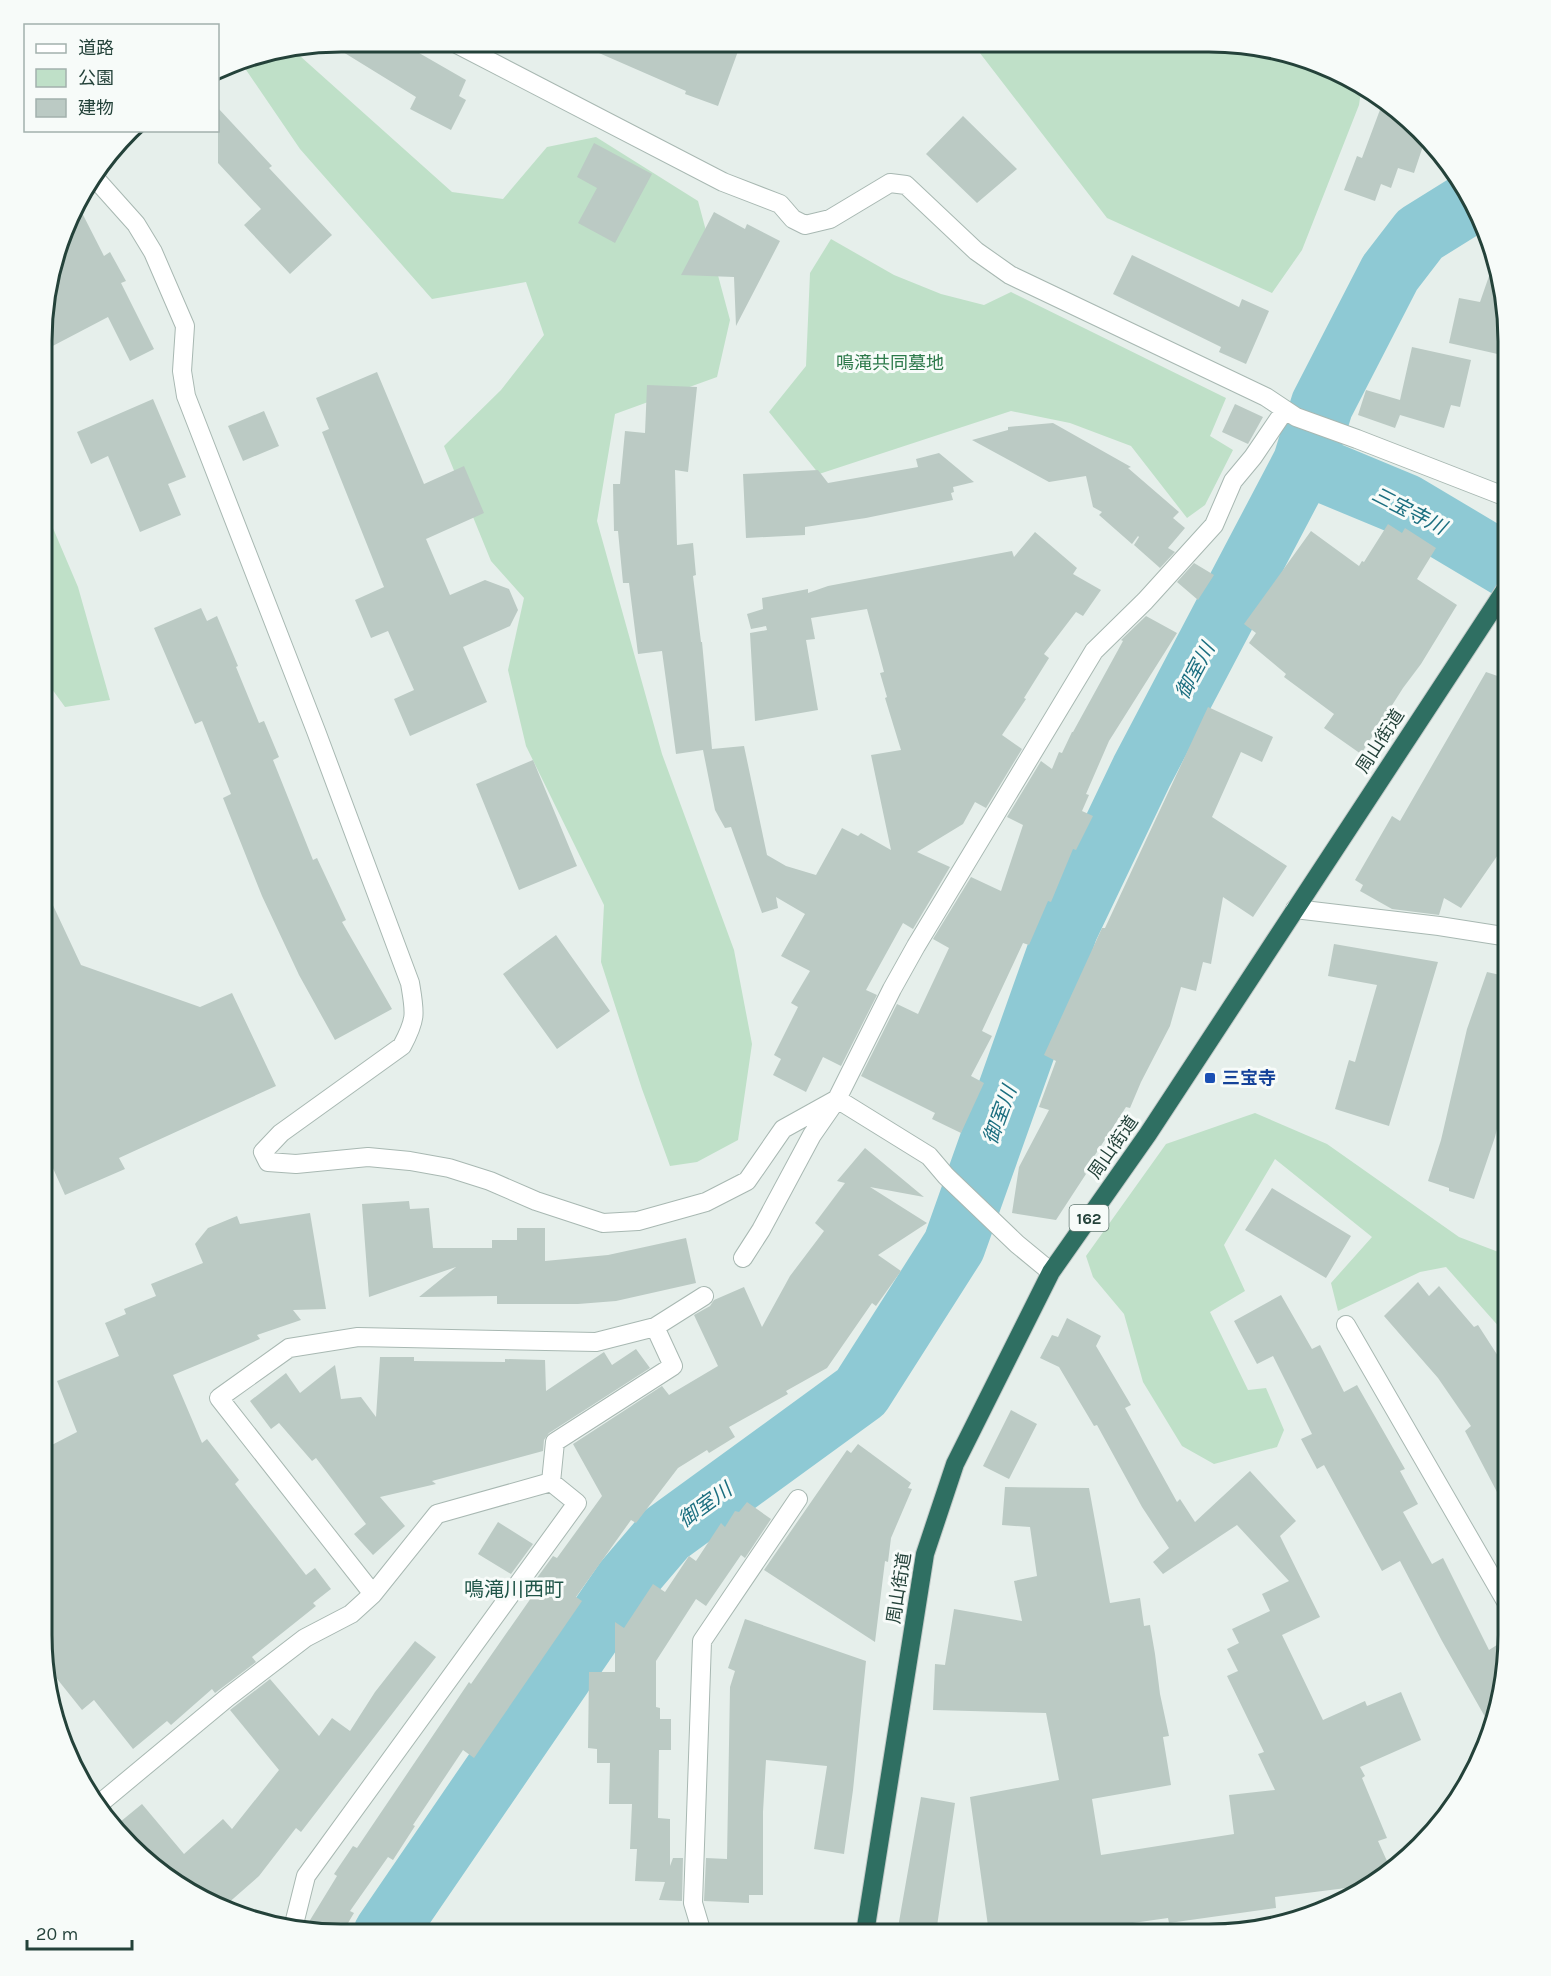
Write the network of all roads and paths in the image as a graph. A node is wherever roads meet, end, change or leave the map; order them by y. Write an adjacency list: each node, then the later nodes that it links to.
1 (472, 52): 3 (street)
2 (100, 183): 8 (street)
3 (1291, 413): 4 (street); 8 (street)
4 (1498, 494)
5 (1498, 601): 6 (highway, 周山街道 / 162)
6 (1295, 909): 7 (street); 10 (highway, 周山街道 / 162)
7 (1498, 935)
8 (837, 1100): 9 (street); 10 (street)
9 (743, 1258)
10 (1052, 1272): 21 (highway, 周山街道 / 162)
11 (704, 1296): 13 (street)
12 (1346, 1326): 16 (street)
13 (655, 1327): 14 (street); 17 (street)
14 (551, 1482): 17 (street); 19 (street)
15 (798, 1499): 20 (street)
16 (1498, 1588)
17 (373, 1594): 18 (street)
18 (104, 1800)
19 (295, 1920)
20 (699, 1924)
21 (866, 1924)

